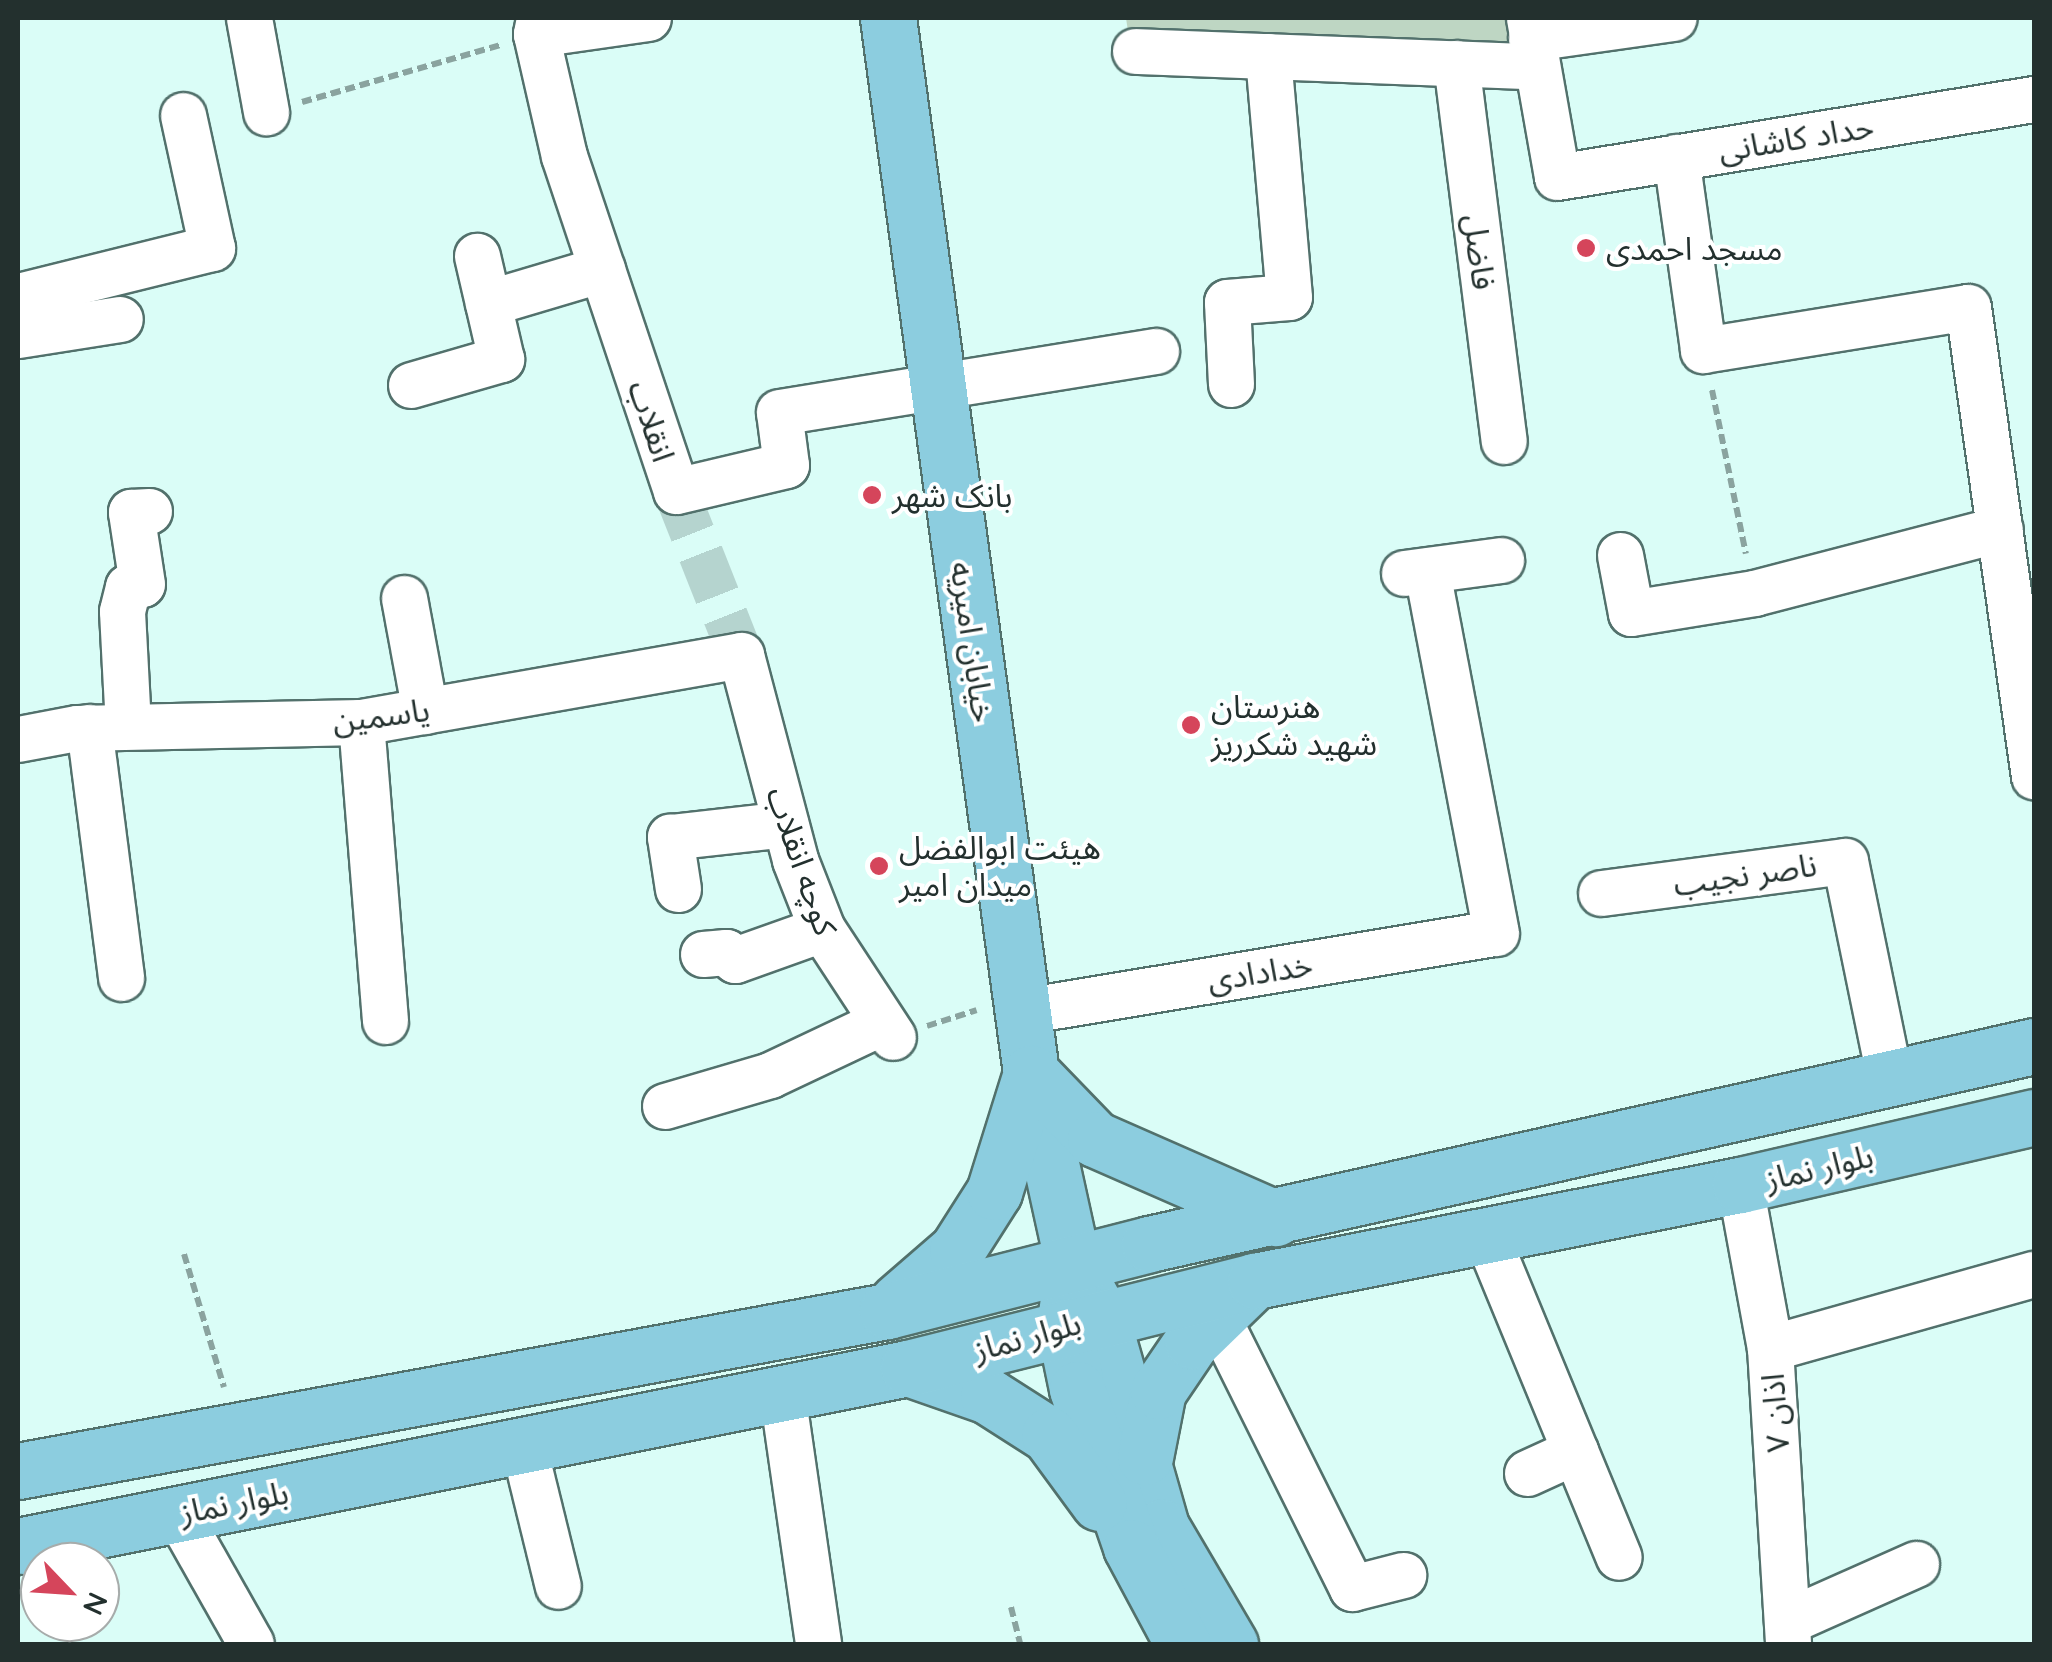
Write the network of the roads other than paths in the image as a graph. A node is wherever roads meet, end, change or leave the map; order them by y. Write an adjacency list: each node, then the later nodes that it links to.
1 (249, 18): 11 (street)
2 (648, 18): 5 (street)
3 (888, 18): 21 (main road, خیابان امیریه)
4 (1674, 18): 6 (street)
5 (537, 26): 15 (street, انقلاب)
6 (1531, 40): 9 (street); 13 (street, حداد کاشانی)
7 (1135, 51): 8 (street)
8 (1268, 56): 9 (street); 22 (street)
9 (1456, 63): 24 (street, فاضل)
10 (2034, 100): 13 (street, حداد کاشانی)
11 (266, 112)
12 (183, 114): 16 (street)
13 (1676, 158): 26 (street)
14 (476, 256): 17 (street)
15 (602, 269): 17 (street); 21 (street, انقلاب)
16 (18, 296)
17 (488, 303): 23 (street)
18 (120, 319): 19 (street)
19 (18, 335)
20 (1156, 351): 21 (street)
21 (938, 382): 42 (main road, خیابان امیریه)
22 (1232, 384)
23 (411, 385)
24 (1504, 440)
25 (149, 511): 33 (street)
26 (2000, 528): 27 (street); 35 (street)
27 (1620, 555)
28 (1501, 560): 42 (street, خدادادی)
29 (404, 598): 31 (street)
30 (741, 655): 31 (street, یاسمین); 36 (street, کوچه انقلاب)
31 (425, 711): 32 (street, یاسمین)
32 (362, 722): 33 (street, یاسمین); 43 (street)
33 (109, 727): 34 (street, یاسمین); 41 (street)
34 (18, 739)
35 (2034, 776)
36 (785, 824): 37 (street); 39 (street, کوچه انقلاب)
37 (678, 889)
38 (1602, 893): 46 (street, ناصر نجیب)
39 (822, 928): 40 (street); 47 (street, کوچه انقلاب)
40 (719, 957)
41 (121, 978)
42 (1022, 1003): 45 (main road, خیابان امیریه)
43 (385, 1020)
44 (2034, 1046): 46 (main road, بلوار نماز)
45 (1031, 1073): 50 (main road); 52 (main road, خیابان امیریه); 55 (main road)
46 (1890, 1080): 50 (main road, بلوار نماز)
47 (665, 1106)
48 (2034, 1117): 49 (main road, بلوار نماز)
49 (1740, 1185): 51 (main road, بلوار نماز); 57 (street, اذان ۷)
50 (1276, 1218): 52 (main road, بلوار نماز)
51 (1486, 1235): 54 (main road, بلوار نماز); 61 (street)
52 (1073, 1264): 55 (main road, بلوار نماز); 56 (main road)
53 (2032, 1287): 57 (street)
54 (1236, 1299): 56 (main road, بلوار نماز); 62 (main road); 70 (street)
55 (887, 1311): 63 (main road, بلوار نماز)
56 (1083, 1321): 58 (main road, بلوار نماز); 62 (main road); 67 (main road)
57 (1770, 1348): 72 (street, اذان ۷)
58 (908, 1368): 59 (main road, بلوار نماز); 67 (main road)
59 (782, 1393): 60 (main road, بلوار نماز); 74 (street)
60 (524, 1444): 65 (main road, بلوار نماز); 71 (street)
61 (1575, 1451): 64 (street); 68 (street)
62 (1144, 1465): 76 (main road)
63 (18, 1471)
64 (1526, 1474)
65 (177, 1513): 66 (main road, بلوار نماز); 73 (street)
66 (18, 1546)
67 (1131, 1547): 75 (main road)
68 (1619, 1557)
69 (1916, 1564): 72 (street)
70 (1402, 1575)
71 (558, 1586)
72 (1789, 1632)
73 (251, 1644)
74 (818, 1644)
75 (1183, 1644)
76 (1230, 1644)

